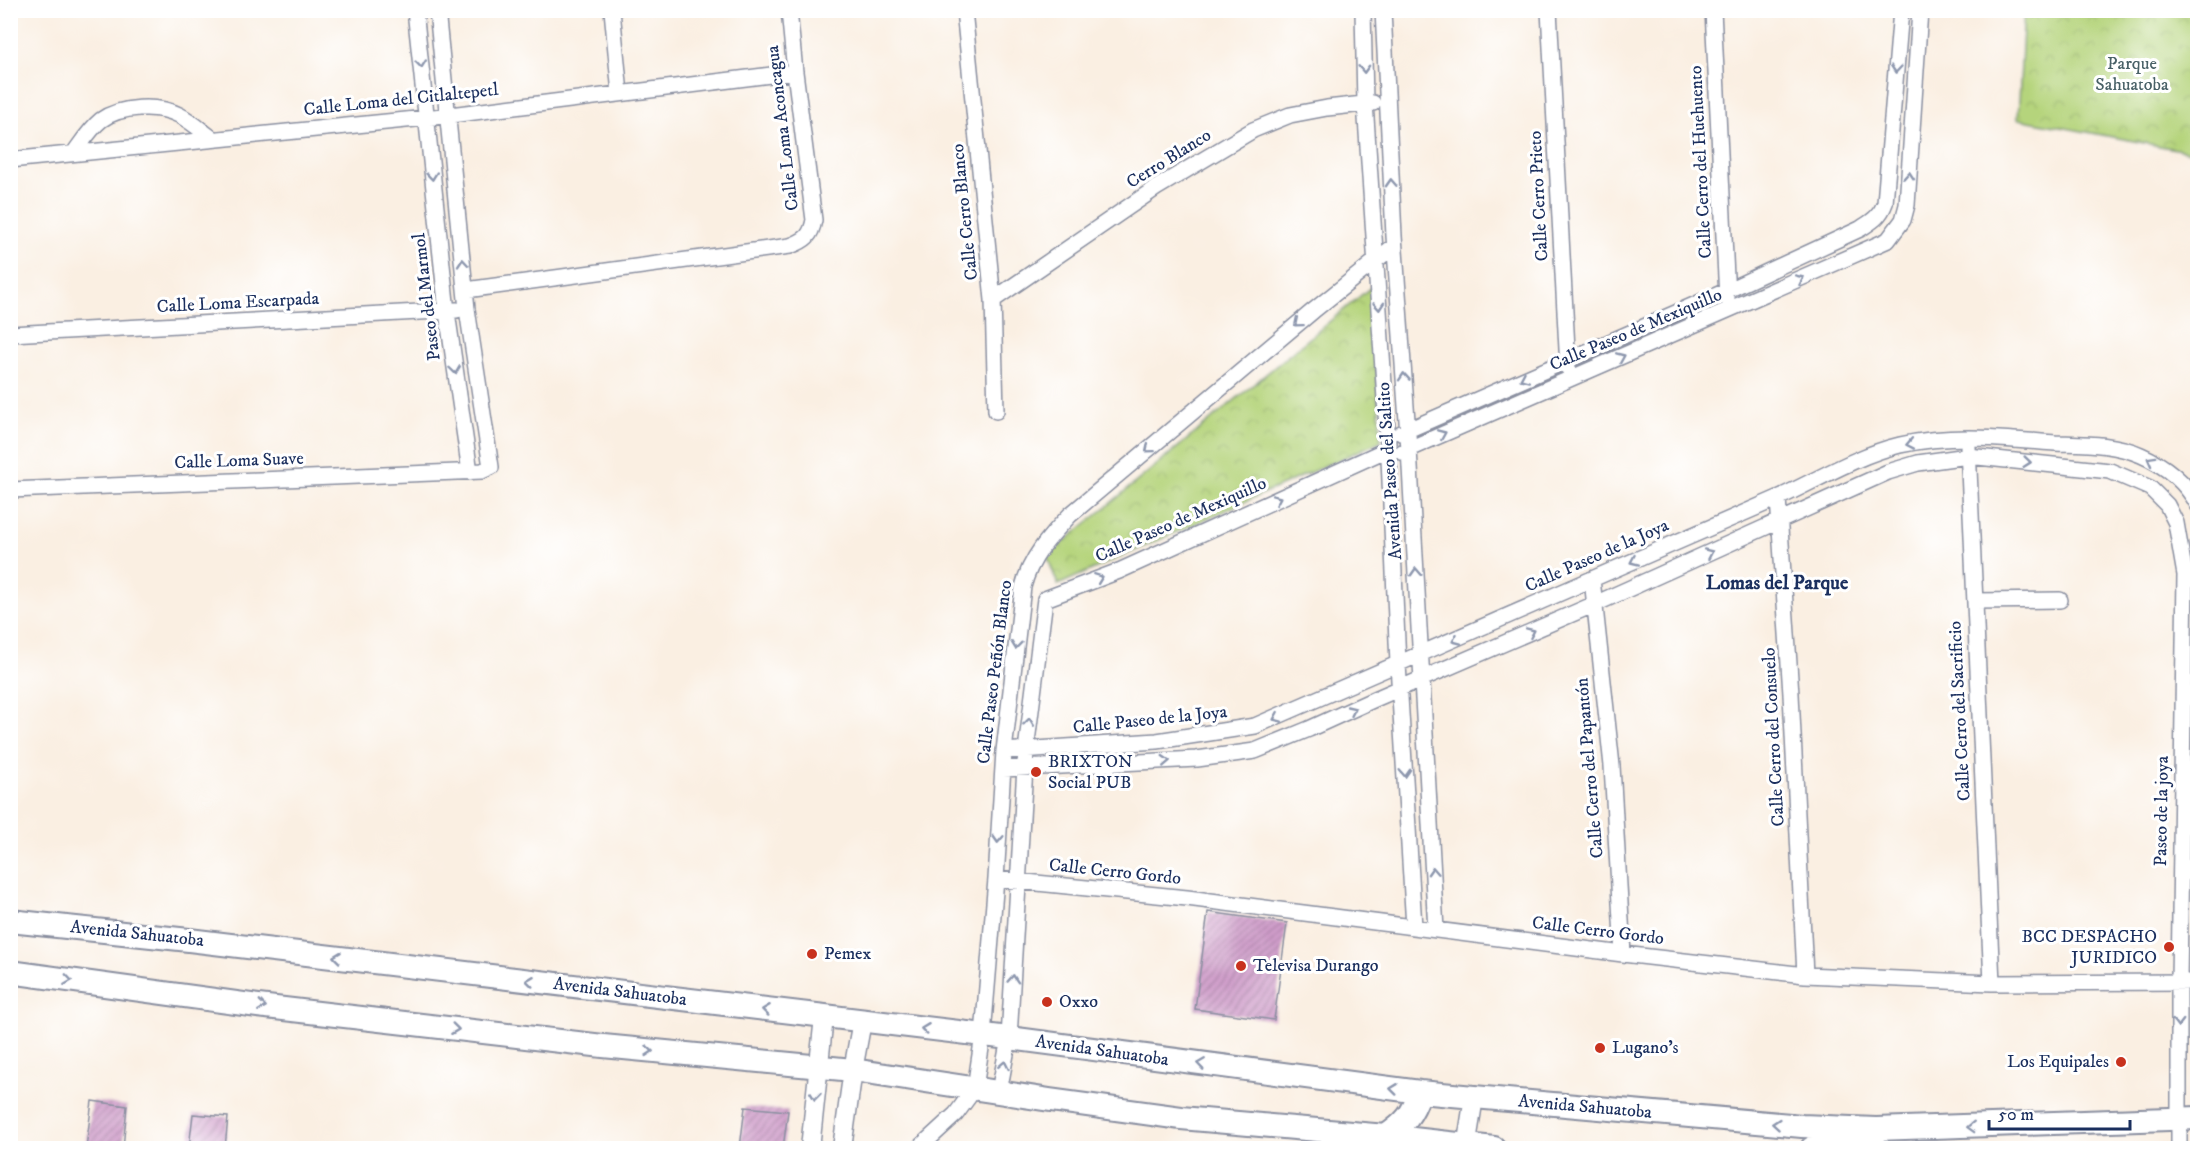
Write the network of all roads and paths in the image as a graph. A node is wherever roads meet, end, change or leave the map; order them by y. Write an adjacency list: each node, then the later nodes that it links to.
1 (415, 10): 17 (street, Paseo del Marmol, one-way to 17)
2 (438, 10): 16 (street)
3 (612, 10): 13 (street)
4 (789, 10): 12 (street, Calle Loma Aconcagua)
5 (964, 10): 27 (street, Calle Cerro Blanco)
6 (1363, 10): 15 (street, Avenida Paseo del Saltito, one-way to 15)
7 (1383, 10): 14 (street, Avenida Paseo del Saltito)
8 (1549, 10): 32 (street, Calle Cerro Prieto)
9 (1713, 10): 26 (street, Calle Cerro del Huehuento)
10 (1901, 10): 21 (street, one-way to 21)
11 (1920, 10): 22 (street, one-way to 11)
12 (795, 72): 13 (street, Calle Loma del Citlaltepetl); 25 (street, Calle Loma Aconcagua)
13 (620, 94): 16 (street, Calle Loma del Citlaltepetl)
14 (1386, 102): 15 (street, Cerro Blanco); 23 (street, Avenida Paseo del Saltito, one-way to 14)
15 (1365, 103): 24 (street, Avenida Paseo del Saltito); 27 (street, Cerro Blanco)
16 (449, 114): 17 (street, Calle Loma del Citlaltepetl); 25 (street, one-way to 16)
17 (426, 118): 18 (street, Calle Loma del Citlaltepetl); 30 (street, Paseo del Marmol, one-way to 30)
18 (213, 139): 19 (street, Calle Loma del Citlaltepetl); 19 (street)
19 (74, 153): 20 (street, Calle Loma del Citlaltepetl)
20 (10, 160)
21 (1882, 213): 22 (street); 26 (street, Calle Paseo de Mexiquillo)
22 (1896, 232): 29 (street, Calle Paseo de Mexiquillo, one-way to 22)
23 (1395, 246): 24 (street, Calle Paseo Peñón Blanco); 35 (street, Avenida Paseo del Saltito, one-way to 23)
24 (1376, 260): 37 (street, Avenida Paseo del Saltito, one-way to 37); 47 (street, Calle Paseo Peñón Blanco, one-way to 47)
25 (466, 290): 28 (street)
26 (1726, 291): 29 (street, Calle Cerro del Huehuento); 32 (street, Calle Paseo de Mexiquillo)
27 (993, 300): 34 (street, Calle Cerro Blanco)
28 (467, 309): 30 (street, Calle Loma Escarpada); 40 (street, Calle Loma Suave)
29 (1729, 311): 33 (street, Calle Paseo de Mexiquillo, one-way to 29)
30 (447, 312): 31 (street, Calle Loma Escarpada); 40 (street, Paseo del Marmol, one-way to 40)
31 (10, 334)
32 (1567, 359): 33 (street, Calle Cerro Prieto); 35 (street, Calle Paseo de Mexiquillo, one-way to 35)
33 (1569, 380): 38 (street, Calle Paseo de Mexiquillo, one-way to 33)
34 (996, 411)
35 (1407, 430): 37 (street, Calle Paseo de Mexiquillo); 38 (street, Avenida Paseo del Saltito)
36 (1968, 437): 39 (street, Calle Cerro del Sacrificio); 42 (street, Calle Paseo de la Joya, one-way to 42); 43 (street, Calle Paseo de la Joya, one-way to 36)
37 (1388, 449): 38 (street, Calle Paseo de Mexiquillo); 48 (street, Calle Paseo de Mexiquillo, one-way to 37); 53 (street, Avenida Paseo del Saltito)
38 (1409, 449): 52 (street, Avenida Paseo del Saltito, one-way to 38)
39 (1968, 456): 44 (street, Calle Paseo de la Joya, one-way to 44); 45 (street, Calle Paseo de la Joya); 50 (street, Calle Cerro del Sacrificio)
40 (470, 472): 41 (street, Calle Loma Suave)
41 (10, 490)
42 (1778, 498): 45 (street, Calle Cerro del Consuelo); 46 (street, Calle Paseo de la Joya, one-way to 46)
43 (2196, 502)
44 (2167, 505): 54 (street, Paseo de la joya)
45 (1781, 521): 51 (street, Calle Paseo de la Joya, one-way to 45); 68 (street, Calle Cerro del Consuelo)
46 (1592, 579): 51 (street, Calle Cerro del Papantón); 52 (street, Calle Paseo de la Joya, one-way to 52)
47 (1023, 587): 48 (street); 58 (street, Calle Paseo Peñón Blanco, one-way to 58)
48 (1045, 599): 57 (street, one-way to 48)
49 (2060, 600): 50 (street)
50 (1975, 601): 71 (street, Calle Cerro del Sacrificio)
51 (1595, 604): 55 (street, Calle Paseo de la Joya, one-way to 51); 66 (street, Calle Cerro del Papantón)
52 (1420, 656): 53 (street, Calle Paseo de la Joya); 55 (street, Avenida Paseo del Saltito)
53 (1398, 664): 56 (street, Avenida Paseo del Saltito); 57 (street, Calle Paseo de la Joya, one-way to 57)
54 (2190, 674): 69 (street, Paseo de la joya)
55 (1422, 680): 56 (street, Calle Paseo de la Joya); 65 (street, Avenida Paseo del Saltito, one-way to 55)
56 (1400, 689): 59 (street, Calle Paseo de la Joya, one-way to 56); 64 (street, Avenida Paseo del Saltito, one-way to 64)
57 (1026, 750): 58 (street, Calle Paseo de la Joya); 59 (street)
58 (1004, 751): 60 (street, Calle Paseo Peñón Blanco)
59 (1024, 768): 60 (street, Calle Paseo de la Joya); 62 (street)
60 (1003, 769): 61 (street, Calle Paseo Peñón Blanco, one-way to 61)
61 (996, 879): 62 (street, Calle Cerro Gordo); 74 (street, Calle Paseo Peñón Blanco)
62 (1019, 882): 64 (street, Calle Cerro Gordo); 75 (street, one-way to 62)
63 (10, 921): 72 (main road, Avenida Sahuatoba, one-way to 63)
64 (1414, 927): 65 (street, Calle Cerro Gordo)
65 (1436, 930): 66 (street, Calle Cerro Gordo)
66 (1623, 954): 68 (street, Calle Cerro Gordo)
67 (10, 972): 76 (main road, one-way to 76)
68 (1805, 975): 71 (street, Calle Cerro Gordo)
69 (2179, 982): 70 (street, Calle Cerro Gordo); 71 (street, Calle Cerro Gordo); 82 (street, Paseo de la joya, one-way to 82)
70 (2198, 982)
71 (1992, 983)
72 (824, 1017): 73 (main road, Avenida Sahuatoba); 76 (street)
73 (862, 1021): 74 (main road, Avenida Sahuatoba, one-way to 73); 77 (street)
74 (983, 1035): 75 (main road, Avenida Sahuatoba); 78 (street, Calle Paseo Peñón Blanco)
75 (1009, 1038): 79 (street, one-way to 75); 80 (main road, Avenida Sahuatoba, one-way to 75)
76 (818, 1066): 77 (main road); 86 (street, one-way to 86)
77 (852, 1070): 78 (main road); 87 (street)
78 (975, 1088): 79 (main road); 88 (street)
79 (999, 1092): 84 (main road)
80 (1420, 1092): 81 (main road, Avenida Sahuatoba); 84 (main road)
81 (1474, 1097): 83 (main road, Avenida Sahuatoba, one-way to 81); 85 (street)
82 (2188, 1119): 83 (main road, Avenida Sahuatoba, one-way to 83); 91 (street, Paseo de la joya)
83 (1920, 1129): 90 (main road)
84 (1386, 1136): 85 (main road)
85 (1466, 1147): 89 (main road)
86 (810, 1149)
87 (842, 1149)
88 (919, 1149)
89 (1494, 1149)
90 (1812, 1149)
91 (2179, 1149)

